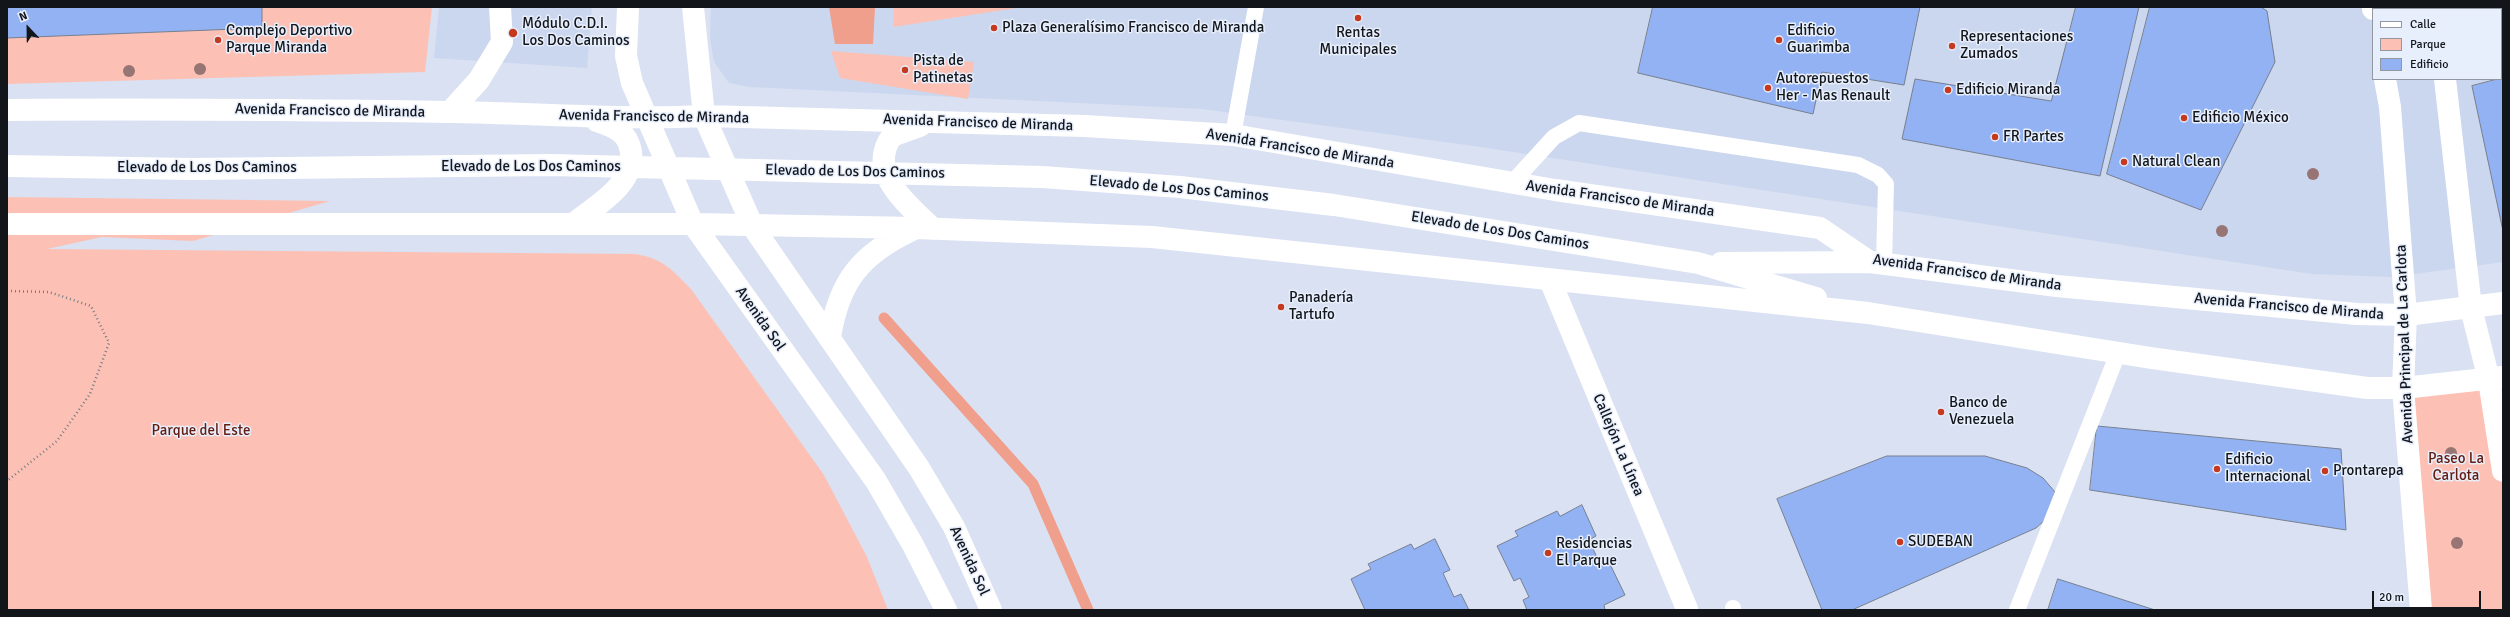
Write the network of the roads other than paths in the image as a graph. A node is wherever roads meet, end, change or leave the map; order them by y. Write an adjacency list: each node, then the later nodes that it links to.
1 (500, 7): 8 (main road)
2 (628, 7): 11 (main road, Avenida Sol)
3 (693, 7): 10 (main road, Avenida Sol)
4 (1256, 7): 13 (lane)
5 (2385, 80): 27 (main road, Avenida Principal de La Carlota)
6 (2445, 80): 25 (main road)
7 (7, 110): 8 (main road, Avenida Francisco de Miranda)
8 (450, 112): 9 (main road, Avenida Francisco de Miranda)
9 (544, 116): 11 (main road, Avenida Francisco de Miranda); 17 (main road)
10 (704, 116): 11 (main road, Avenida Francisco de Miranda); 12 (main road, Avenida Francisco de Miranda); 19 (main road, Avenida Sol)
11 (646, 118): 18 (main road, Avenida Sol)
12 (935, 121): 13 (main road, Avenida Francisco de Miranda); 20 (main road)
13 (1233, 135): 15 (main road, Avenida Francisco de Miranda)
14 (7, 166): 21 (main road, Elevado de Los Dos Caminos)
15 (1512, 183): 22 (main road, Avenida Francisco de Miranda); 22 (lane)
16 (7, 224): 17 (main road)
17 (573, 224): 18 (main road)
18 (693, 224): 19 (main road); 34 (main road, Avenida Sol)
19 (753, 227): 20 (main road); 28 (main road, Avenida Sol)
20 (924, 229): 23 (main road); 28 (main road)
21 (1698, 263): 22 (main road, Elevado de Los Dos Caminos); 26 (main road, Elevado de Los Dos Caminos)
22 (1877, 263): 27 (main road, Avenida Francisco de Miranda)
23 (1550, 280): 26 (main road); 33 (main road, Callejón La Línea)
24 (2503, 303): 25 (main road, Avenida Francisco de Miranda)
25 (2471, 308): 27 (main road, Avenida Francisco de Miranda); 30 (main road)
26 (1868, 313): 29 (main road)
27 (2406, 315): 31 (main road, Avenida Principal de La Carlota)
28 (830, 337): 35 (main road, Avenida Sol)
29 (2118, 353): 31 (main road); 36 (lane)
30 (2496, 378): 31 (main road); 32 (main road)
31 (2403, 388): 37 (main road, Avenida Principal de La Carlota)
32 (2503, 471)
33 (1687, 609)
34 (946, 610)
35 (992, 610)
36 (2017, 610)
37 (2421, 610)

